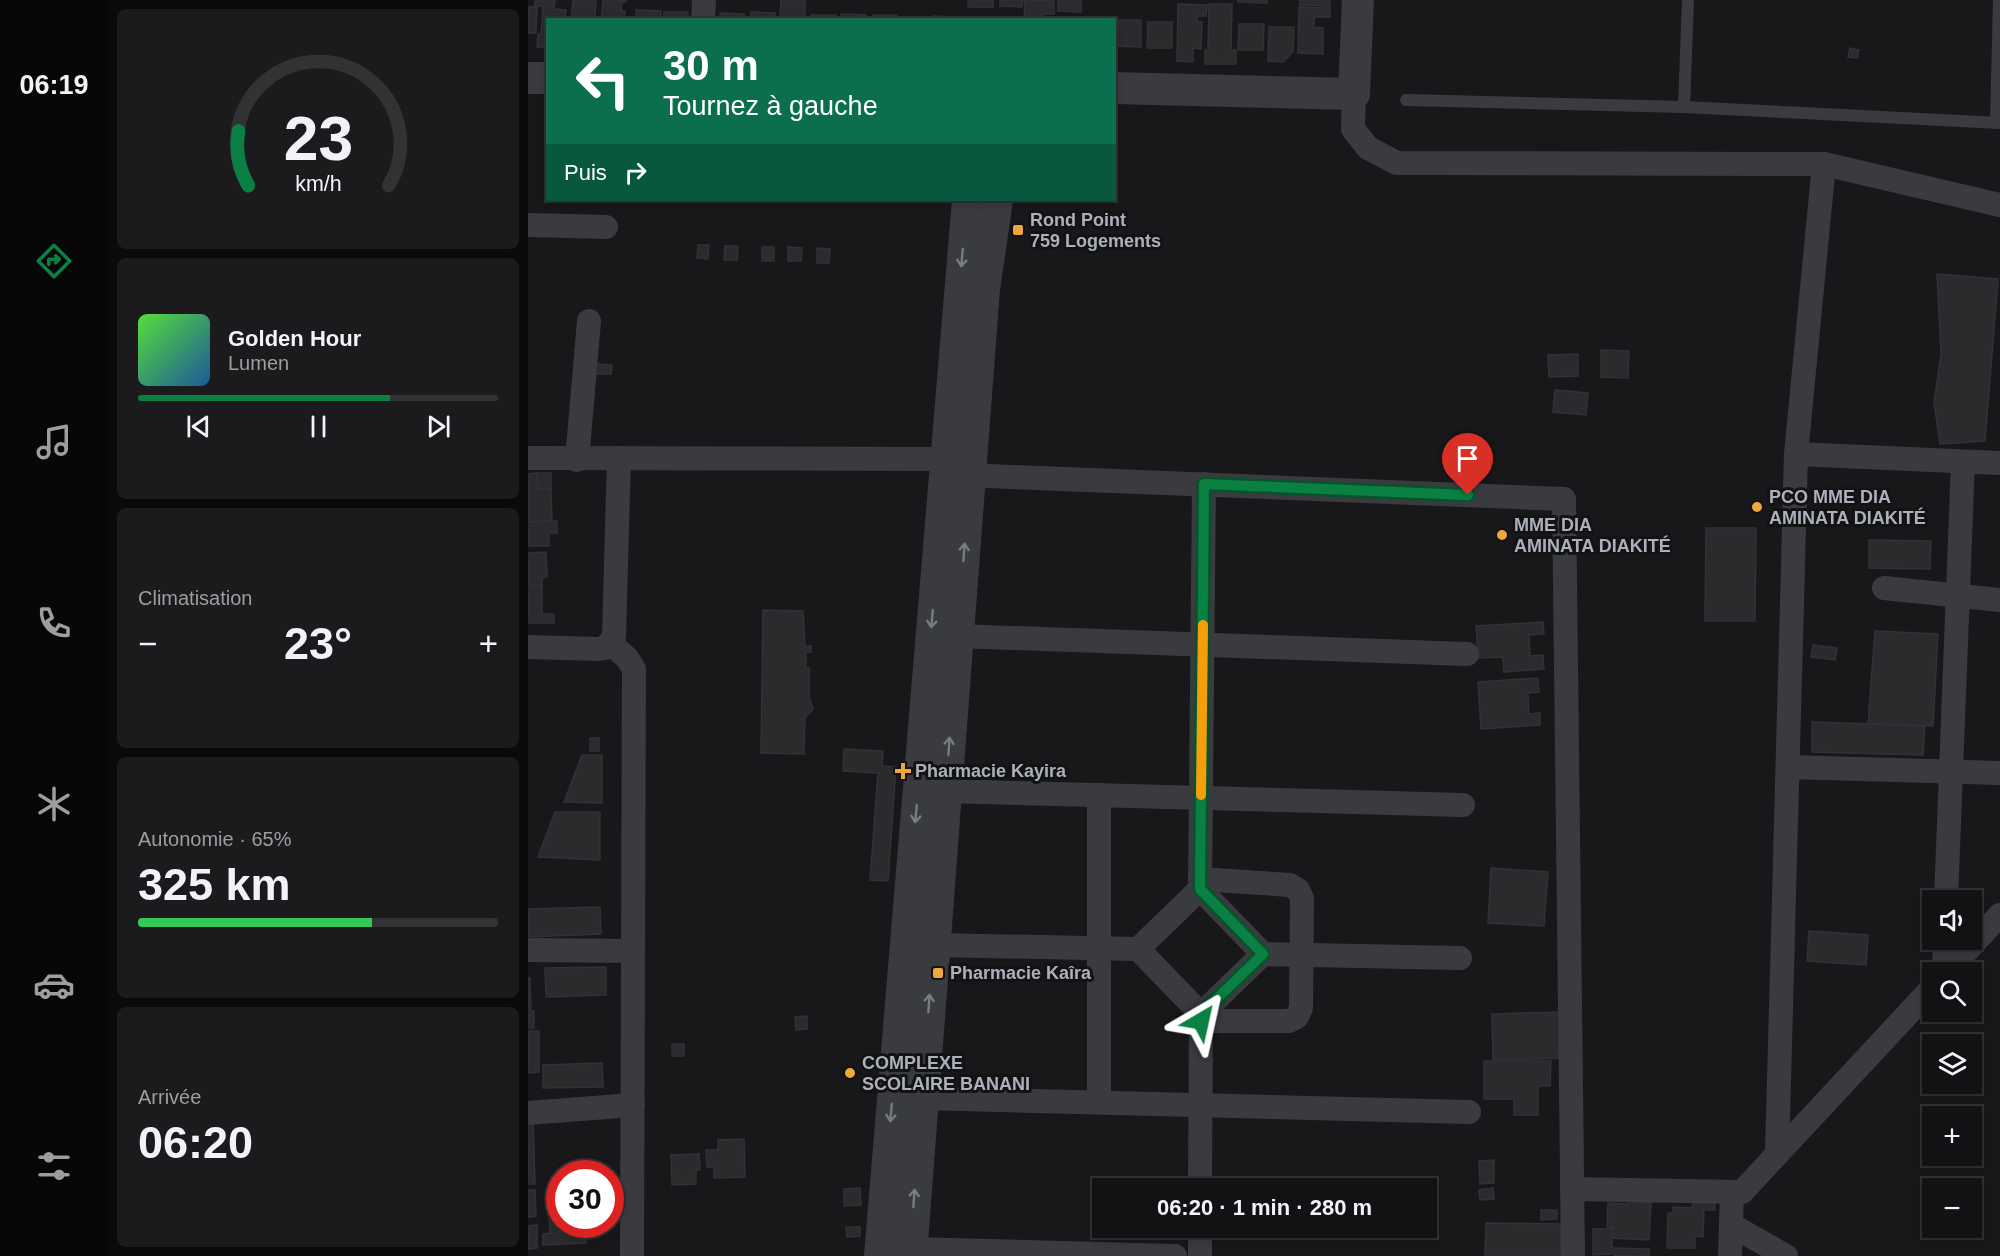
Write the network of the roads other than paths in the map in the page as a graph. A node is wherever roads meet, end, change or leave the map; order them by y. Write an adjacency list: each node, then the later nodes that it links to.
1 (704, 0): 5 (street)
2 (1358, 0): 9 (street)
3 (1688, 0): 11 (lane)
4 (1999, 0): 12 (lane)
5 (703, 18)
6 (528, 78): 7 (street)
7 (546, 78)
8 (1116, 88): 9 (street)
9 (1354, 94): 13 (street)
10 (1406, 100): 11 (lane)
11 (1684, 107): 12 (lane)
12 (1998, 122)
13 (1824, 164): 16 (street); 20 (street)
14 (968, 201): 23 (street, one-way to 23)
15 (997, 201): 32 (street, one-way to 15)
16 (2000, 205)
17 (528, 225): 18 (street)
18 (606, 227)
19 (589, 321): 24 (street)
20 (1796, 454): 25 (street); 37 (street)
21 (528, 458): 24 (street)
22 (619, 458): 23 (street); 24 (street); 33 (street)
23 (945, 459): 72 (street, one-way to 72)
24 (577, 460)
25 (1963, 462): 26 (street); 30 (street)
26 (2000, 463)
27 (988, 476): 28 (street)
28 (1204, 484): 34 (street); 66 (street)
29 (1884, 588): 30 (street)
30 (1958, 596): 31 (street); 38 (street)
31 (2000, 600)
32 (957, 636): 34 (street); 40 (street, one-way to 32)
33 (610, 643): 35 (street); 51 (street)
34 (1202, 645): 36 (street); 42 (street)
35 (528, 647)
36 (1467, 654)
37 (1788, 766): 38 (street); 64 (street)
38 (1952, 772): 39 (street); 45 (street)
39 (2000, 773)
40 (946, 791): 41 (street); 47 (street)
41 (1099, 795): 42 (street); 48 (street)
42 (1201, 798): 43 (street); 44 (street)
43 (1463, 805)
44 (1200, 884): 49 (street); 52 (street); 53 (street)
45 (1947, 890)
46 (2000, 915): 55 (street)
47 (934, 945): 48 (street); 58 (street, one-way to 47)
48 (1099, 948): 49 (street); 59 (street)
49 (1138, 948): 57 (street)
50 (528, 950): 51 (street)
51 (633, 951): 60 (street)
52 (1263, 954): 53 (street); 57 (street)
53 (1302, 955): 54 (street); 57 (street)
54 (1460, 958)
55 (1955, 962)
56 (1922, 999): 64 (street)
57 (1201, 1017): 61 (street)
58 (922, 1098): 59 (street); 70 (street, one-way to 58)
59 (1099, 1102): 61 (street)
60 (633, 1105): 63 (street); 71 (street)
61 (1200, 1105): 62 (street); 65 (street)
62 (1469, 1112)
63 (528, 1113)
64 (1777, 1154): 67 (street)
65 (1200, 1178)
66 (1572, 1189): 67 (street); 75 (street)
67 (1732, 1192): 68 (street)
68 (1731, 1225): 76 (street); 77 (street)
69 (1200, 1238): 74 (street)
70 (911, 1252): 73 (street)
71 (632, 1256)
72 (880, 1256)
73 (1175, 1256)
74 (1200, 1256)
75 (1573, 1256)
76 (1730, 1256)
77 (1786, 1256)

